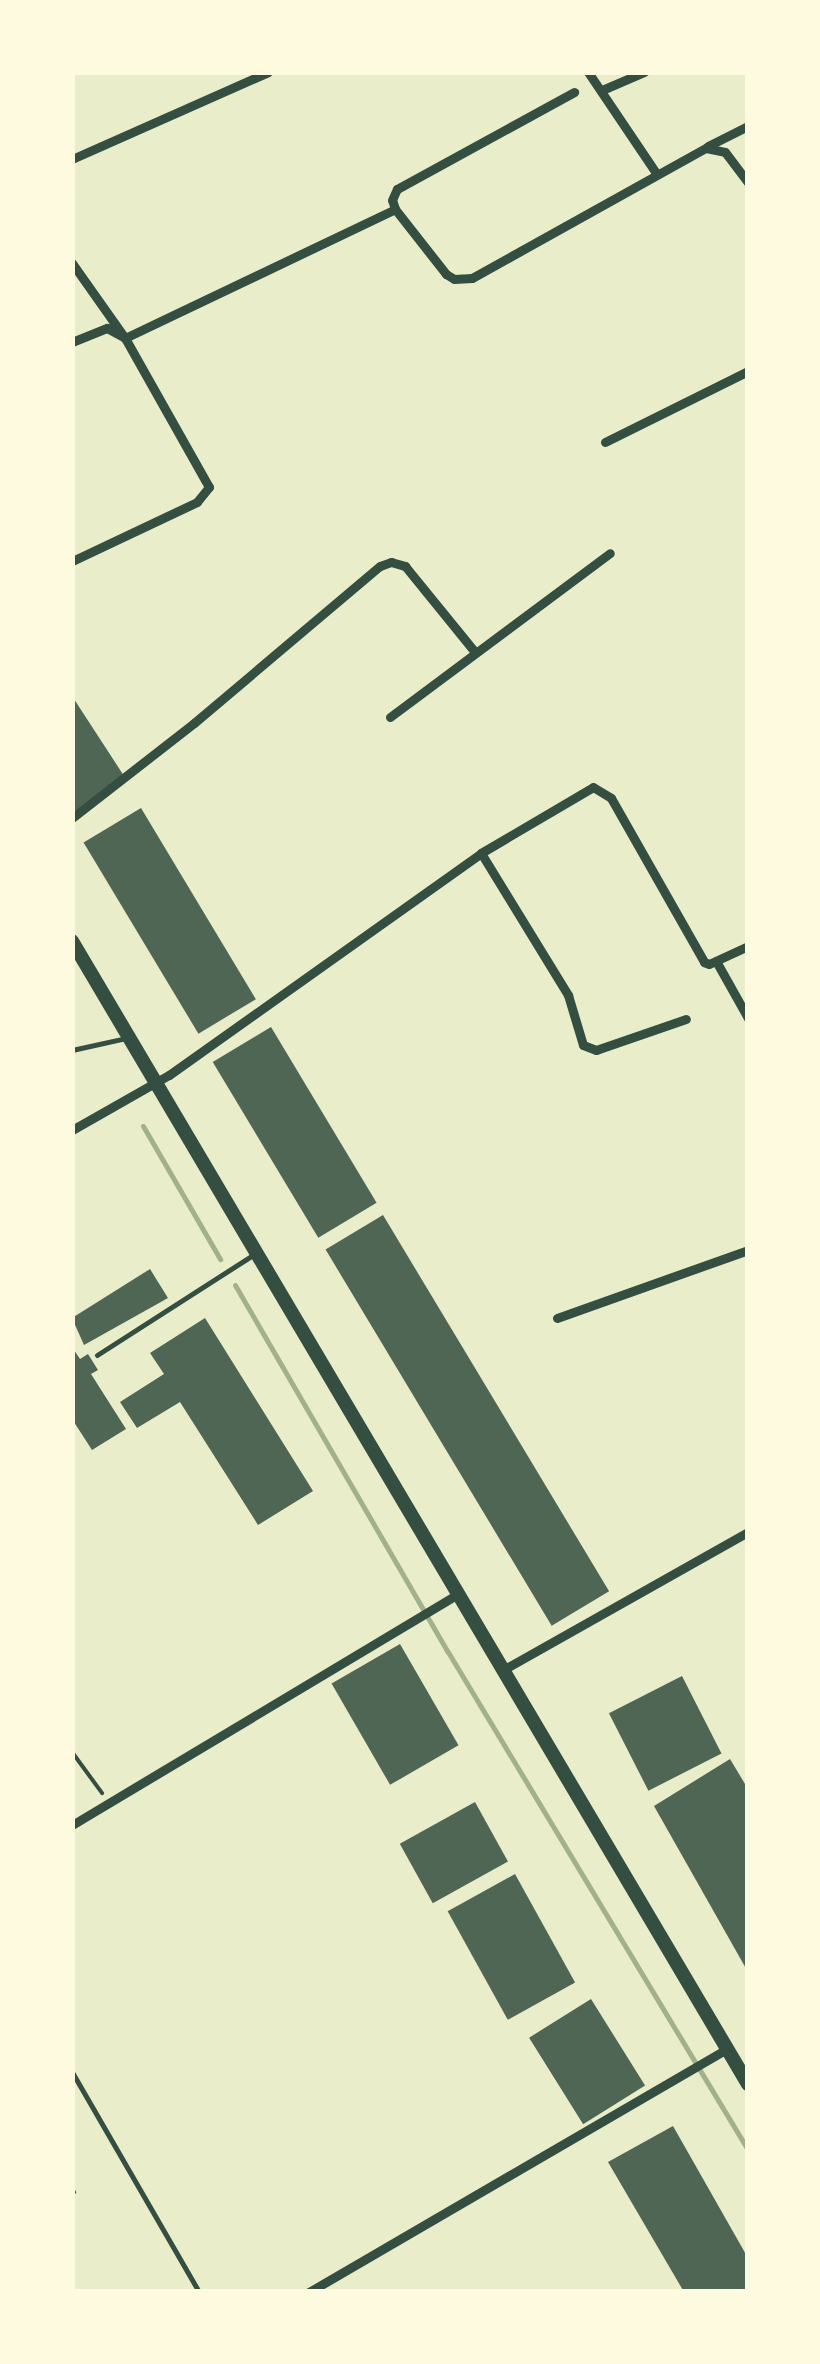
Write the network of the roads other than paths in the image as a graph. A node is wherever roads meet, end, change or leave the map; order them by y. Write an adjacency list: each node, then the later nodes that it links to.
1 (268, 72): 8 (street)
2 (588, 72): 4 (street)
3 (644, 72): 4 (street)
4 (602, 90): 9 (street)
5 (574, 92): 11 (street)
6 (748, 126): 7 (street)
7 (706, 148): 9 (street); 10 (street)
8 (72, 159)
9 (656, 172): 11 (street)
10 (748, 183)
11 (393, 204): 13 (street)
12 (72, 263): 13 (street)
13 (124, 338): 14 (street); 18 (street)
14 (72, 342)
15 (748, 371): 16 (street)
16 (605, 442)
17 (610, 553): 19 (street)
18 (72, 562)
19 (475, 652): 20 (street); 21 (street)
20 (390, 717)
21 (72, 818)
22 (480, 853): 25 (street); 27 (street); 30 (street)
23 (72, 941): 28 (main road)
24 (748, 946): 25 (street)
25 (716, 962): 26 (street)
26 (748, 1018)
27 (686, 1019)
28 (129, 1037): 29 (lane); 30 (main road)
29 (72, 1050)
30 (155, 1082): 31 (street); 33 (main road)
31 (72, 1130)
32 (748, 1250): 34 (street)
33 (256, 1254): 35 (lane); 37 (main road)
34 (557, 1318)
35 (97, 1354)
36 (748, 1532): 38 (street)
37 (450, 1598): 38 (main road); 39 (street)
38 (501, 1671): 40 (main road)
39 (72, 1825)
40 (728, 2048): 42 (main road); 44 (street)
41 (72, 2072): 43 (lane)
42 (748, 2084)
43 (200, 2292)
44 (310, 2292)

